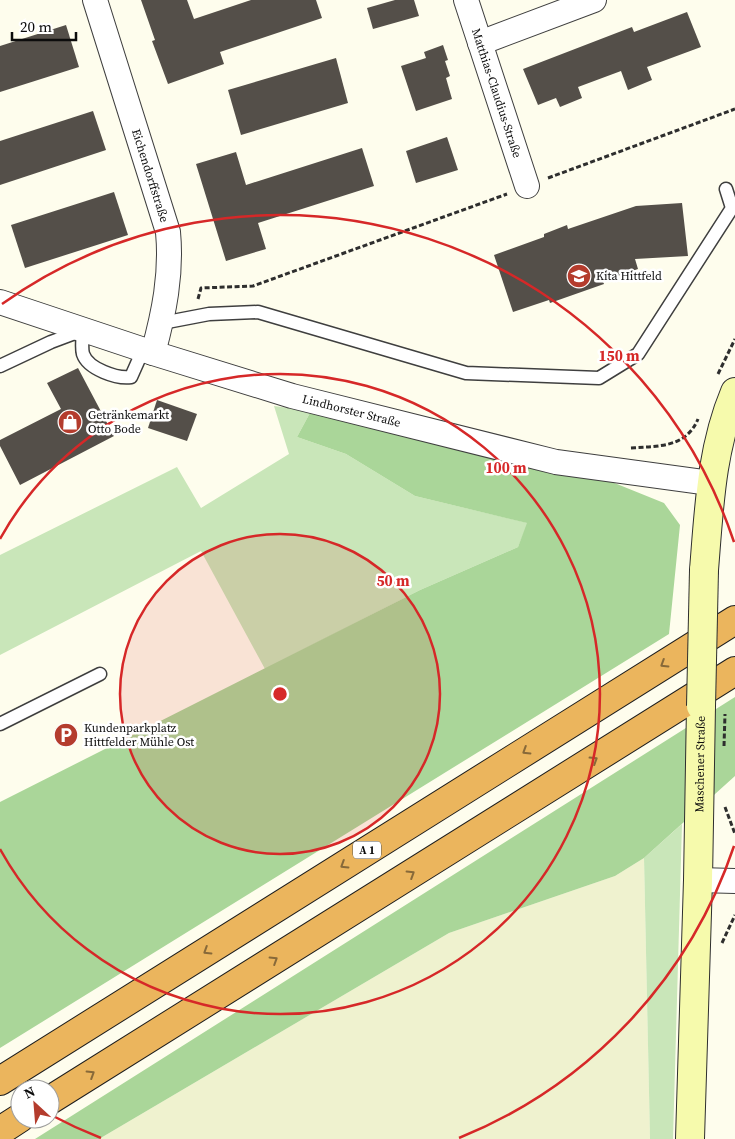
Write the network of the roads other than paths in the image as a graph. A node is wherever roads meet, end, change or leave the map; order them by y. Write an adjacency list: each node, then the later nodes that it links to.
1 (95, 0): 8 (street, Eichendorffstraße)
2 (466, 0): 4 (street, Matthias-Claudius-Straße)
3 (594, 0): 4 (street)
4 (480, 43): 5 (street, Matthias-Claudius-Straße)
5 (526, 186)
6 (726, 189): 8 (lane)
7 (0, 302): 9 (street, Lindhorster Straße)
8 (162, 322): 10 (street, Eichendorffstraße)
9 (83, 330): 10 (street, Lindhorster Straße); 10 (lane); 11 (lane)
10 (148, 352): 13 (street, Lindhorster Straße)
11 (0, 366)
12 (735, 392): 13 (main road, Maschener Straße)
13 (710, 483): 18 (main road, Maschener Straße, bridge)
14 (735, 620): 20 (highway, A 1, one-way to 20)
15 (735, 671): 21 (highway, one-way to 15)
16 (100, 674): 17 (lane)
17 (0, 724)
18 (698, 880): 19 (street); 22 (main road, Maschener Straße)
19 (735, 881)
20 (0, 1081)
21 (60, 1094)
22 (690, 1139)

